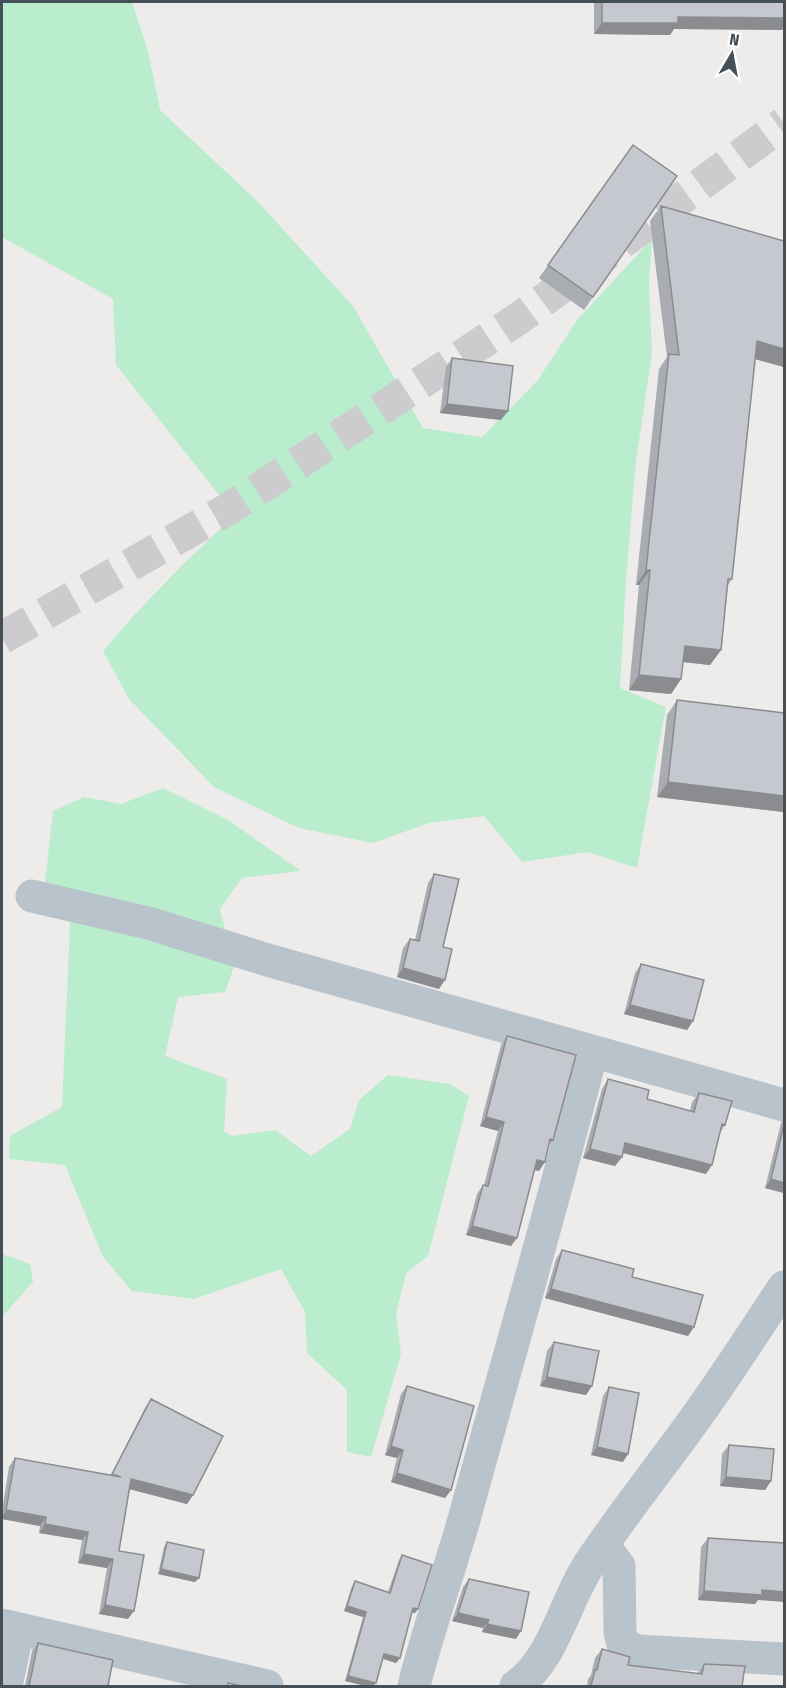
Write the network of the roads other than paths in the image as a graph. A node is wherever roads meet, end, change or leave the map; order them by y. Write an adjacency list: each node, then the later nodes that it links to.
1 (32, 896): 2 (street)
2 (592, 1052): 3 (street); 11 (street)
3 (784, 1106)
4 (784, 1287): 5 (street)
5 (603, 1545): 7 (street); 8 (street)
6 (10, 1627): 9 (street); 10 (street)
7 (784, 1659)
8 (528, 1683)
9 (6, 1686)
10 (267, 1686)
11 (414, 1686)

